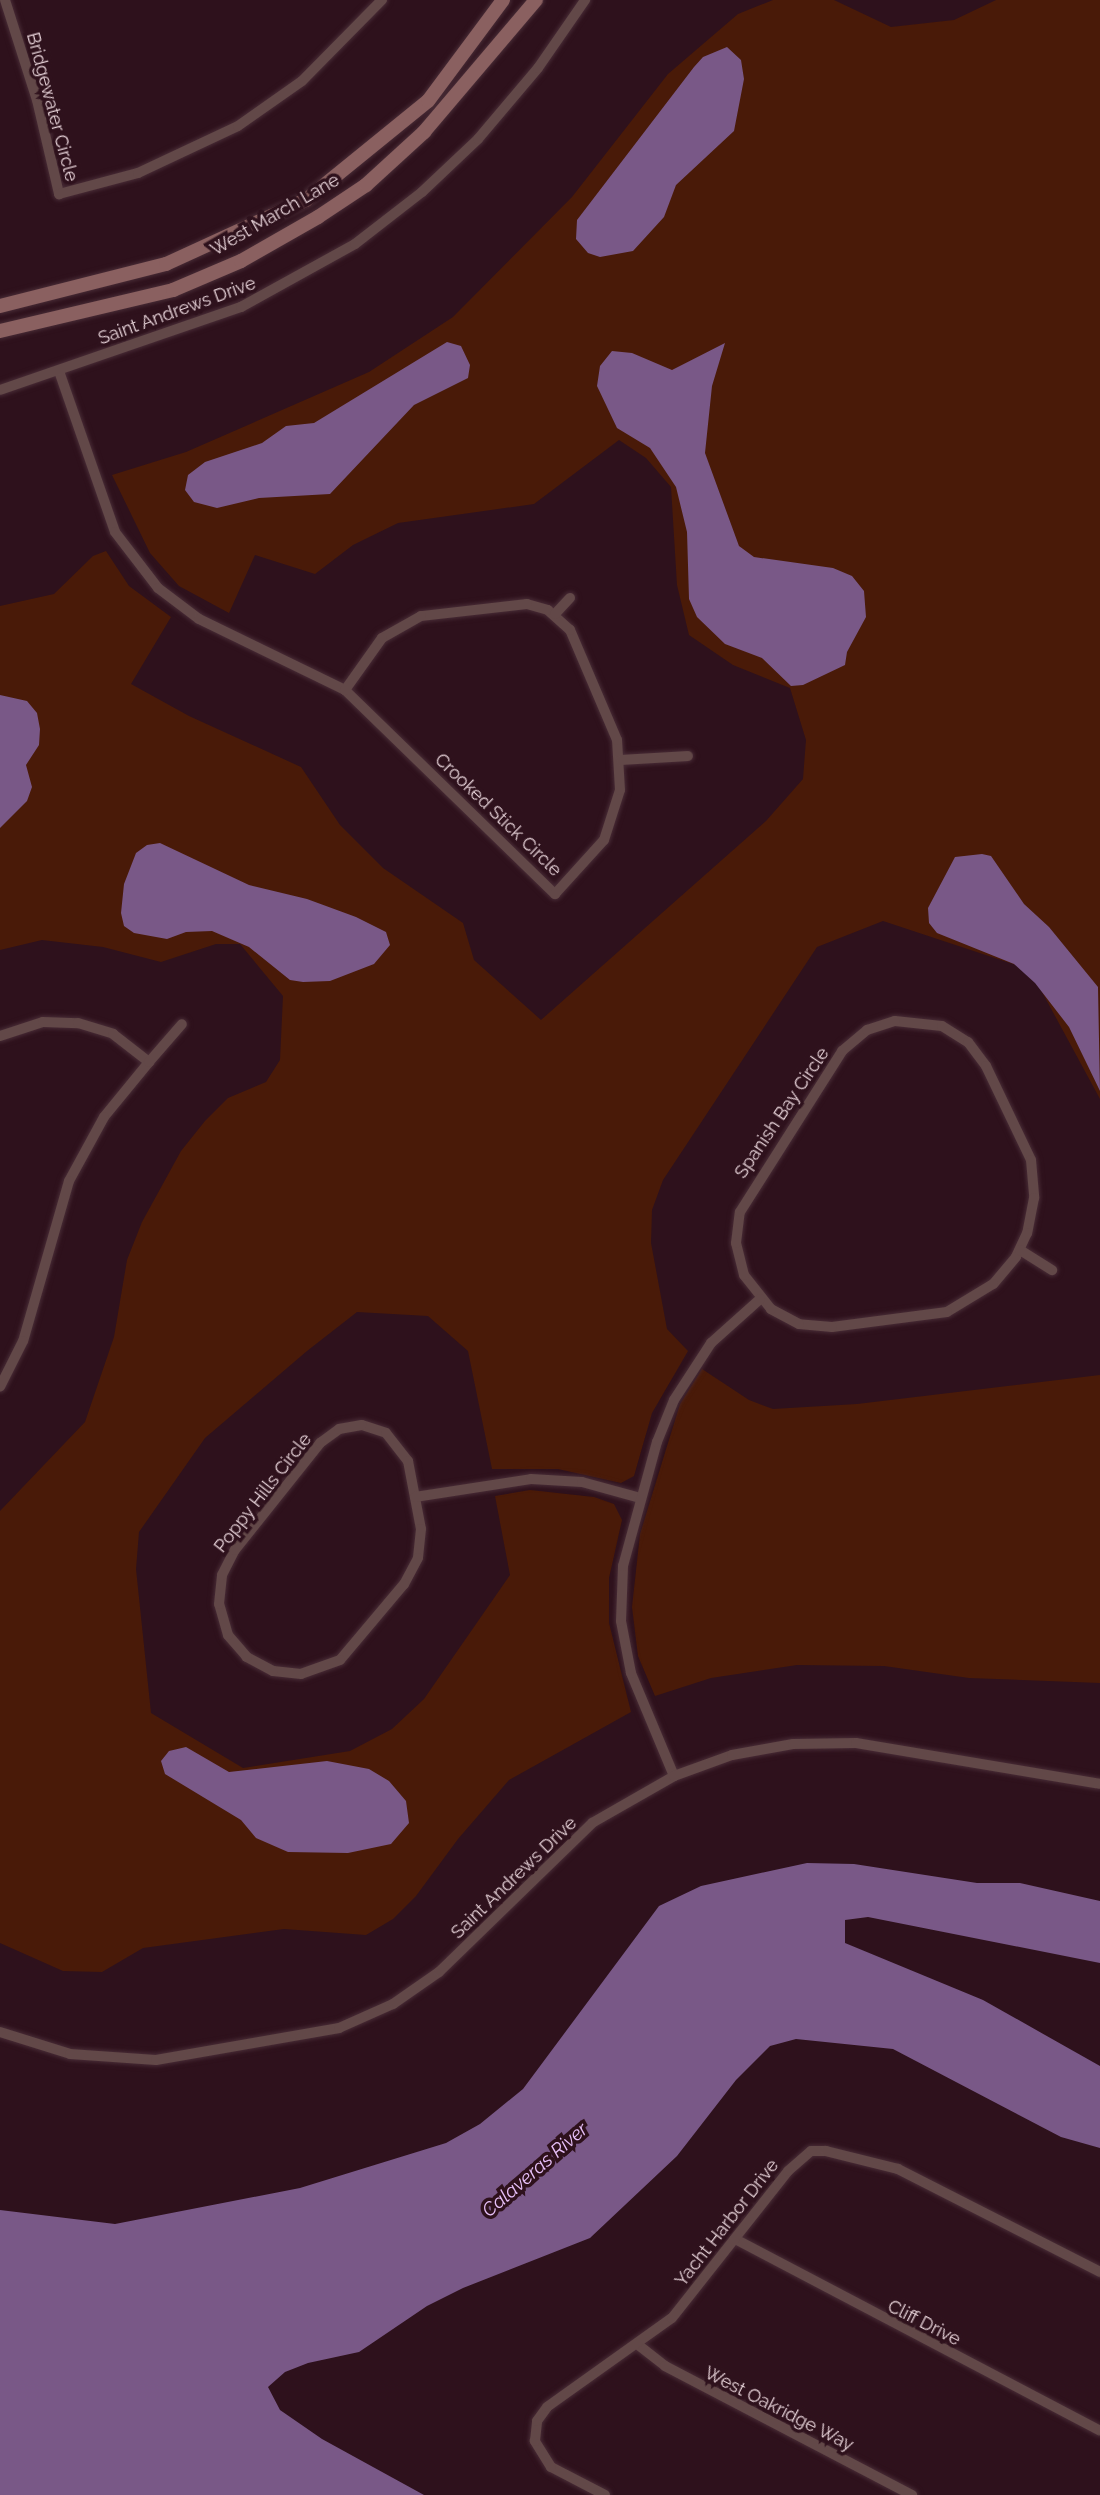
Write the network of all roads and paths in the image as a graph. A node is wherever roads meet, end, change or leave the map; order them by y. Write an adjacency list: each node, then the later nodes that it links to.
1 (382, 0): 6 (street, Bridgewater Circle)
2 (503, 0): 8 (main road, West March Lane)
3 (536, 0): 9 (main road, West March Lane)
4 (585, 0): 10 (street, Saint Andrews Drive)
5 (4, 4): 6 (street, Bridgewater Circle)
6 (13, 23): 7 (street, Bridgewater Circle)
7 (0, 28)
8 (0, 306)
9 (0, 331)
10 (59, 370): 11 (street, Saint Andrews Drive); 14 (street, Crooked Stick Circle)
11 (0, 390)
12 (570, 598): 13 (street)
13 (555, 614): 14 (street); 16 (street, Crooked Stick Circle)
14 (345, 690): 16 (street, Crooked Stick Circle)
15 (688, 756): 16 (street)
16 (621, 760)
17 (182, 1024): 19 (street)
18 (0, 1036): 19 (street)
19 (149, 1062): 23 (street)
20 (1020, 1250): 21 (street); 22 (street, Spanish Bay Circle); 22 (street, Spanish Bay Circle)
21 (1052, 1270)
22 (760, 1299): 25 (street)
23 (0, 1387)
24 (415, 1497): 24 (street, Poppy Hills Circle); 25 (street)
25 (640, 1498): 26 (street)
26 (674, 1776): 27 (street, Saint Andrews Drive); 28 (street, Saint Andrews Drive)
27 (1100, 1784)
28 (0, 2032)
29 (735, 2239): 30 (street, Yacht Harbor Drive); 31 (street, Yacht Harbor Drive); 32 (street, Cliff Drive)
30 (1100, 2272)
31 (637, 2344): 33 (street, Yacht Harbor Drive); 34 (street, West Oakridge Way)
32 (1100, 2431)
33 (605, 2495)
34 (912, 2495)

